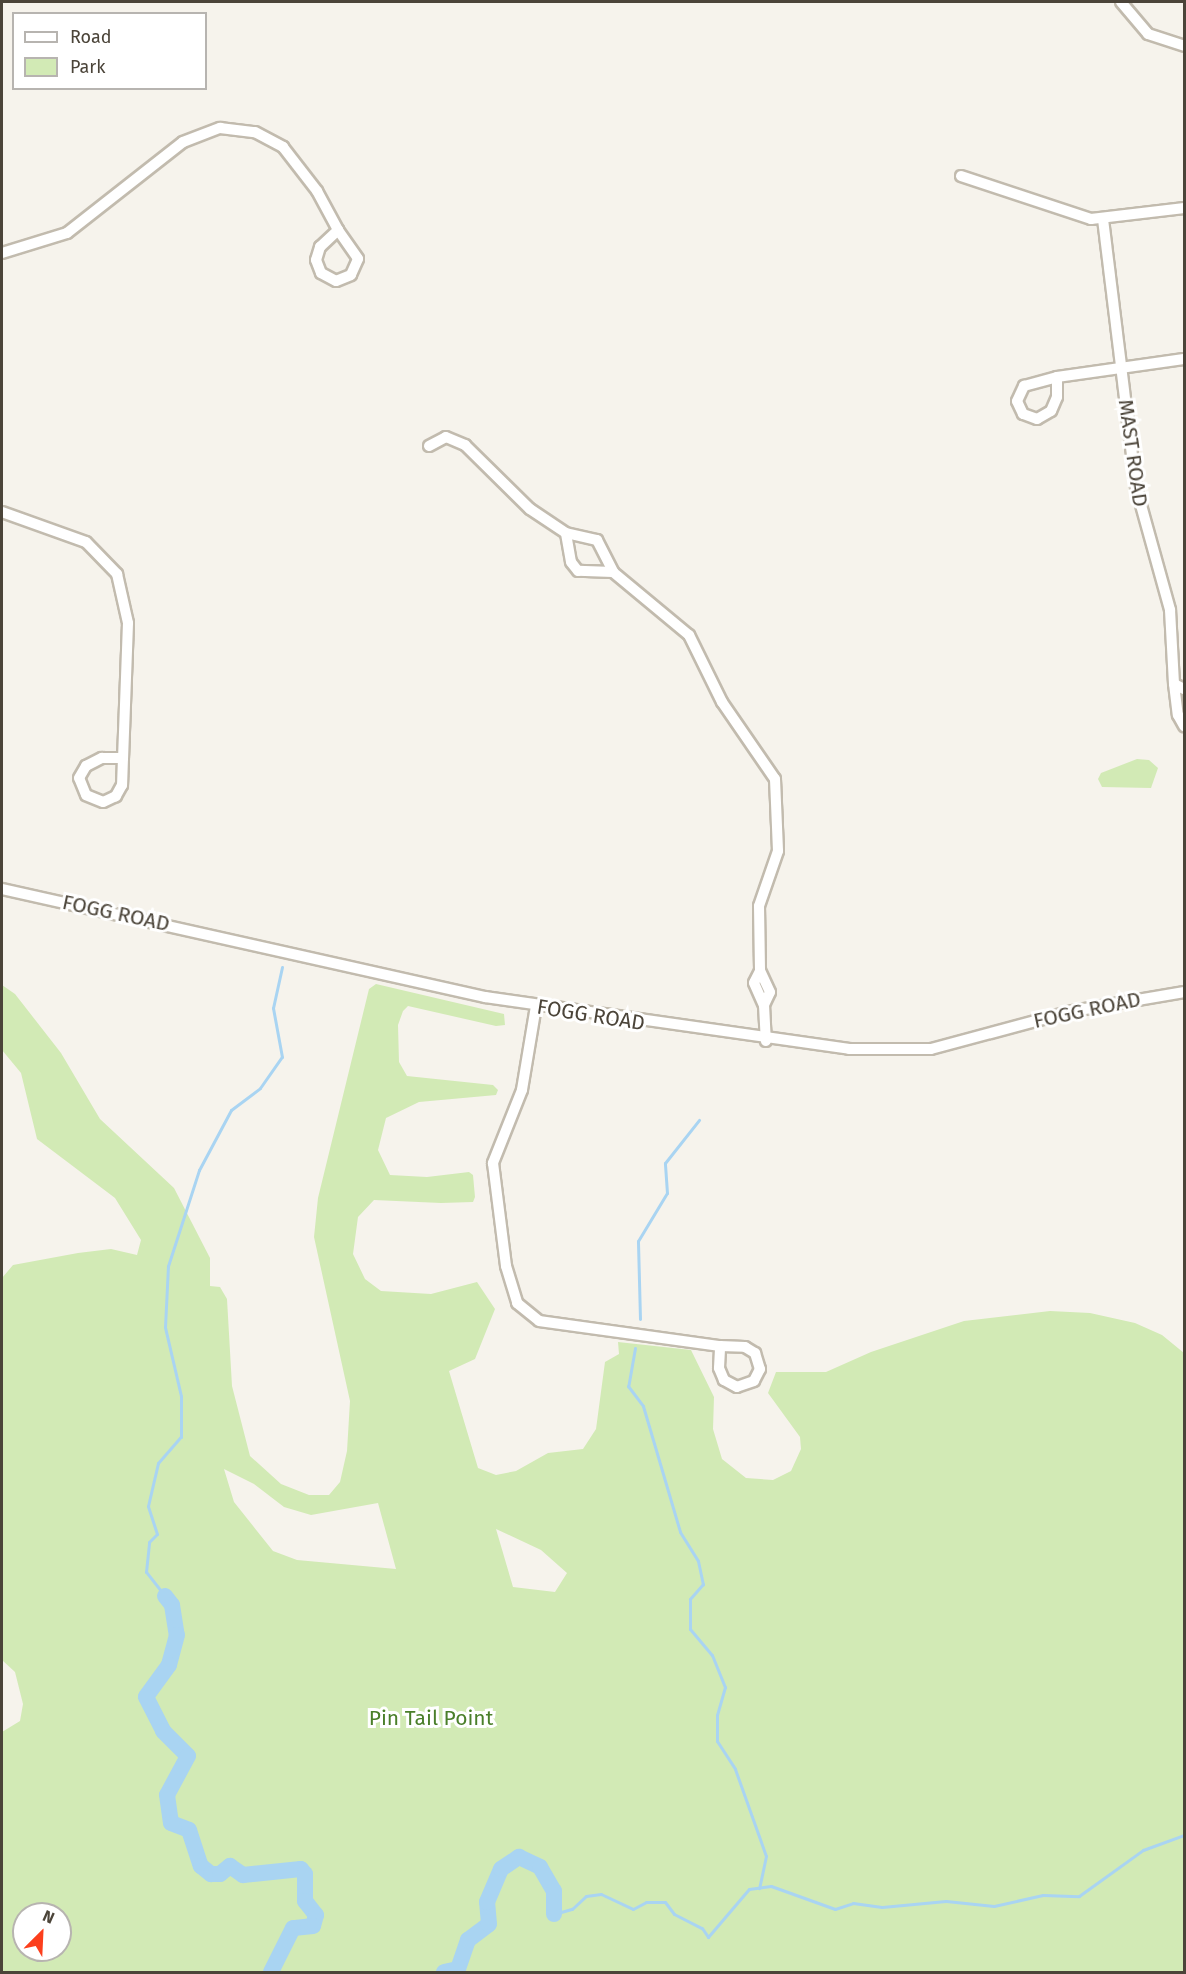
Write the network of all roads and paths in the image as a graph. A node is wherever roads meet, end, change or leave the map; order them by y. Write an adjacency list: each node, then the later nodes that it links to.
1 (1121, 2): 2 (street)
2 (1185, 46)
3 (961, 176): 5 (street)
4 (1185, 208): 5 (street)
5 (1103, 219): 9 (street, MAST ROAD)
6 (338, 230): 6 (street); 7 (street)
7 (2, 253)
8 (1185, 359): 9 (street)
9 (1121, 368): 10 (street); 15 (street, MAST ROAD)
10 (1057, 377): 10 (street)
11 (429, 446): 13 (street)
12 (2, 512): 17 (street)
13 (566, 533): 14 (street); 14 (street)
14 (613, 572): 21 (street)
15 (1179, 687): 16 (street, MAST ROAD)
16 (1185, 726)
17 (123, 758): 17 (street)
18 (2, 889): 20 (street, FOGG ROAD)
19 (1185, 992): 21 (street, FOGG ROAD)
20 (536, 1006): 21 (street, FOGG ROAD); 22 (street)
21 (766, 1041)
22 (720, 1346): 22 (street)

